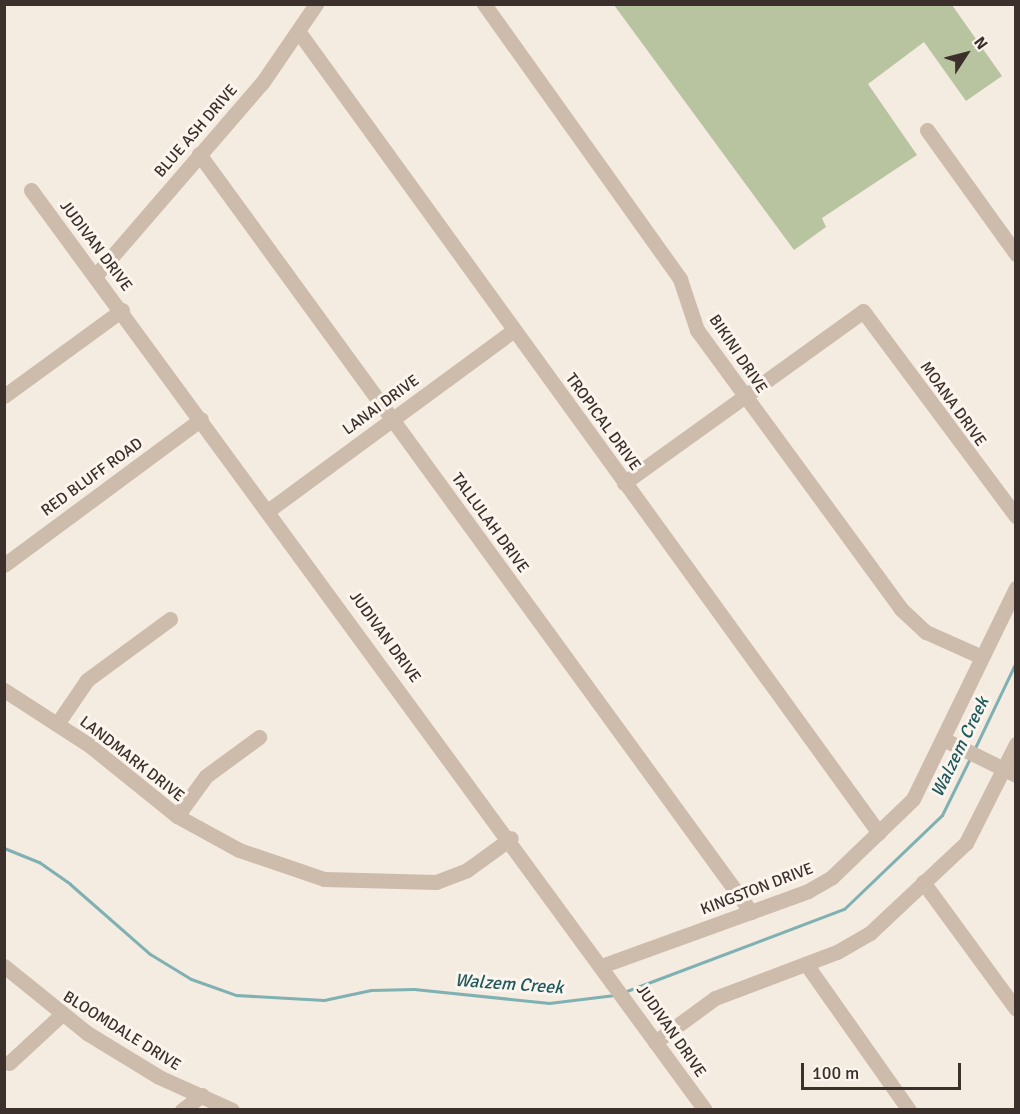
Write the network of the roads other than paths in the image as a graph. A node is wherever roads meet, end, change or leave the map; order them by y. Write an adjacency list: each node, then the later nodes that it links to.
1 (316, 4): 3 (street, BLUE ASH DRIVE)
2 (484, 4): 12 (street, BIKINI DRIVE)
3 (298, 30): 5 (street, BLUE ASH DRIVE); 10 (street, TROPICAL DRIVE)
4 (927, 130): 7 (street)
5 (200, 154): 8 (street, BLUE ASH DRIVE); 14 (street, TALLULAH DRIVE)
6 (31, 190): 8 (street, JUDIVAN DRIVE)
7 (1016, 254)
8 (96, 274): 9 (street, JUDIVAN DRIVE)
9 (122, 310): 11 (street); 13 (street, JUDIVAN DRIVE)
10 (514, 330): 14 (street, LANAI DRIVE); 15 (street, TROPICAL DRIVE)
11 (4, 396)
12 (744, 396): 15 (street); 17 (street, MOANA DRIVE); 21 (street, BIKINI DRIVE)
13 (201, 419): 16 (street, JUDIVAN DRIVE); 18 (street, RED BLUFF ROAD)
14 (393, 419): 16 (street, LANAI DRIVE); 32 (street, TALLULAH DRIVE)
15 (624, 483): 29 (street, TROPICAL DRIVE)
16 (269, 510): 30 (street, JUDIVAN DRIVE)
17 (1016, 516)
18 (4, 564)
19 (1016, 588): 21 (street, KINGSTON DRIVE)
20 (170, 619): 23 (street)
21 (982, 657): 25 (street, KINGSTON DRIVE)
22 (4, 690): 23 (street, LANDMARK DRIVE)
23 (57, 724): 28 (street, LANDMARK DRIVE)
24 (260, 737): 28 (street)
25 (943, 739): 27 (street); 29 (street, KINGSTON DRIVE)
26 (1016, 744): 27 (street)
27 (1010, 771): 31 (street)
28 (177, 816): 30 (street, LANDMARK DRIVE)
29 (879, 833): 32 (street, KINGSTON DRIVE)
30 (511, 838): 34 (street, JUDIVAN DRIVE)
31 (923, 882): 33 (street); 36 (street)
32 (751, 912): 34 (street, KINGSTON DRIVE)
33 (806, 963): 38 (street); 44 (street)
34 (604, 965): 38 (street, JUDIVAN DRIVE)
35 (4, 966): 37 (street, BLOOMDALE DRIVE)
36 (1016, 1010)
37 (61, 1015): 39 (street); 40 (street, BLOOMDALE DRIVE)
38 (655, 1042): 43 (street, JUDIVAN DRIVE)
39 (9, 1063)
40 (202, 1095): 41 (street); 42 (street, BLOOMDALE DRIVE)
41 (182, 1110)
42 (232, 1110)
43 (705, 1110)
44 (909, 1110)

